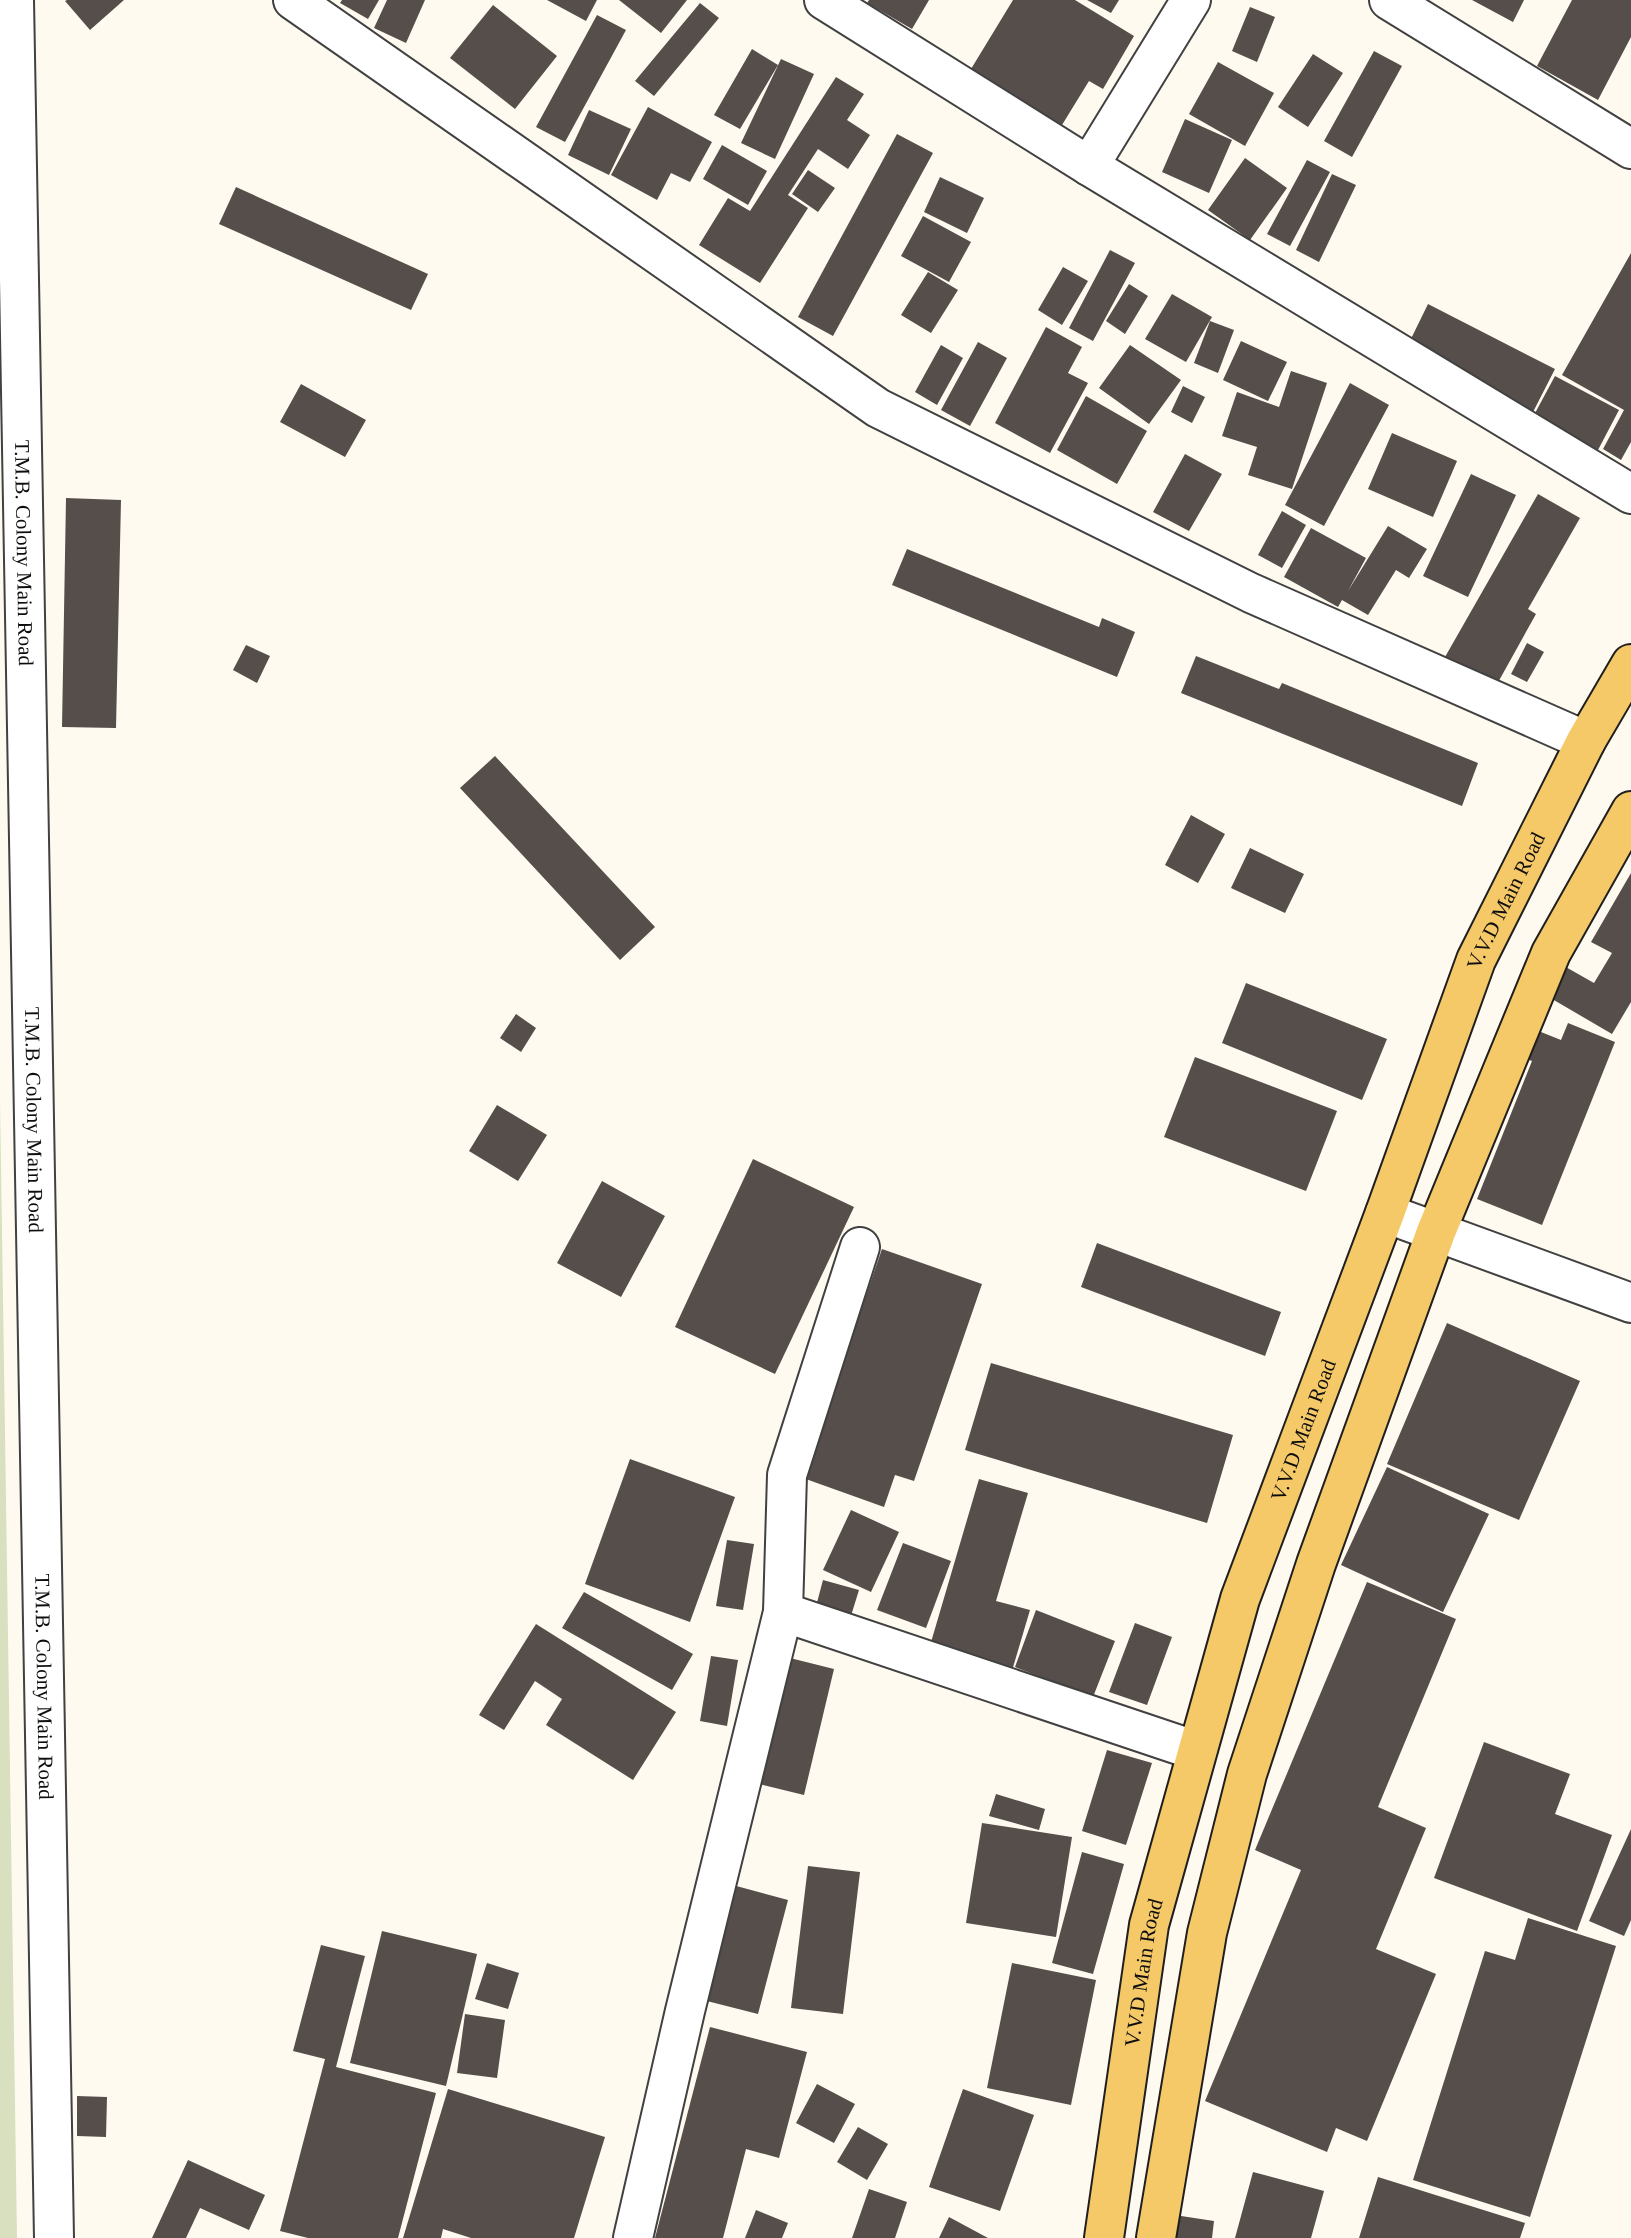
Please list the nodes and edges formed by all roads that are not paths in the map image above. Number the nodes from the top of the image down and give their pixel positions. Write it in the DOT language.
graph roads {
  1 [pos="14,0"];
  2 [pos="293,0"];
  3 [pos="824,0"];
  4 [pos="1191,0"];
  5 [pos="1389,0"];
  6 [pos="8,126"];
  7 [pos="1631,149"];
  8 [pos="1088,166"];
  9 [pos="10,332"];
  10 [pos="1631,494"];
  11 [pos="1631,664"];
  12 [pos="13,695"];
  13 [pos="1587,741"];
  14 [pos="1631,811"];
  15 [pos="15,953"];
  16 [pos="1385,1213"];
  17 [pos="1436,1232"];
  18 [pos="860,1247"];
  19 [pos="1631,1303"];
  20 [pos="783,1612"];
  21 [pos="1197,1751"];
  22 [pos="1247,1774"];
  23 [pos="54,2238"];
  24 [pos="633,2238"];
  25 [pos="1104,2238"];
  26 [pos="1156,2238"];
  1 -- 6 [label="street, T.M.B. Colony Main Road"];
  2 -- 13 [label="street"];
  3 -- 8 [label="street"];
  4 -- 8 [label="street"];
  5 -- 7 [label="street"];
  6 -- 9 [label="street, T.M.B. Colony Main Road"];
  8 -- 10 [label="street"];
  9 -- 12 [label="street, T.M.B. Colony Main Road"];
  11 -- 13 [label="main road, V.V.D Main Road"];
  12 -- 15 [label="street, T.M.B. Colony Main Road"];
  13 -- 16 [label="main road, V.V.D Main Road"];
  14 -- 17 [label="main road"];
  15 -- 23 [label="street, T.M.B. Colony Main Road"];
  16 -- 17 [label="street"];
  16 -- 21 [label="main road, V.V.D Main Road"];
  17 -- 19 [label="street"];
  17 -- 22 [label="main road"];
  18 -- 20 [label="street"];
  20 -- 21 [label="street"];
  20 -- 24 [label="street"];
  21 -- 22 [label="main road"];
  21 -- 25 [label="main road, V.V.D Main Road"];
  22 -- 26 [label="main road"];
}
